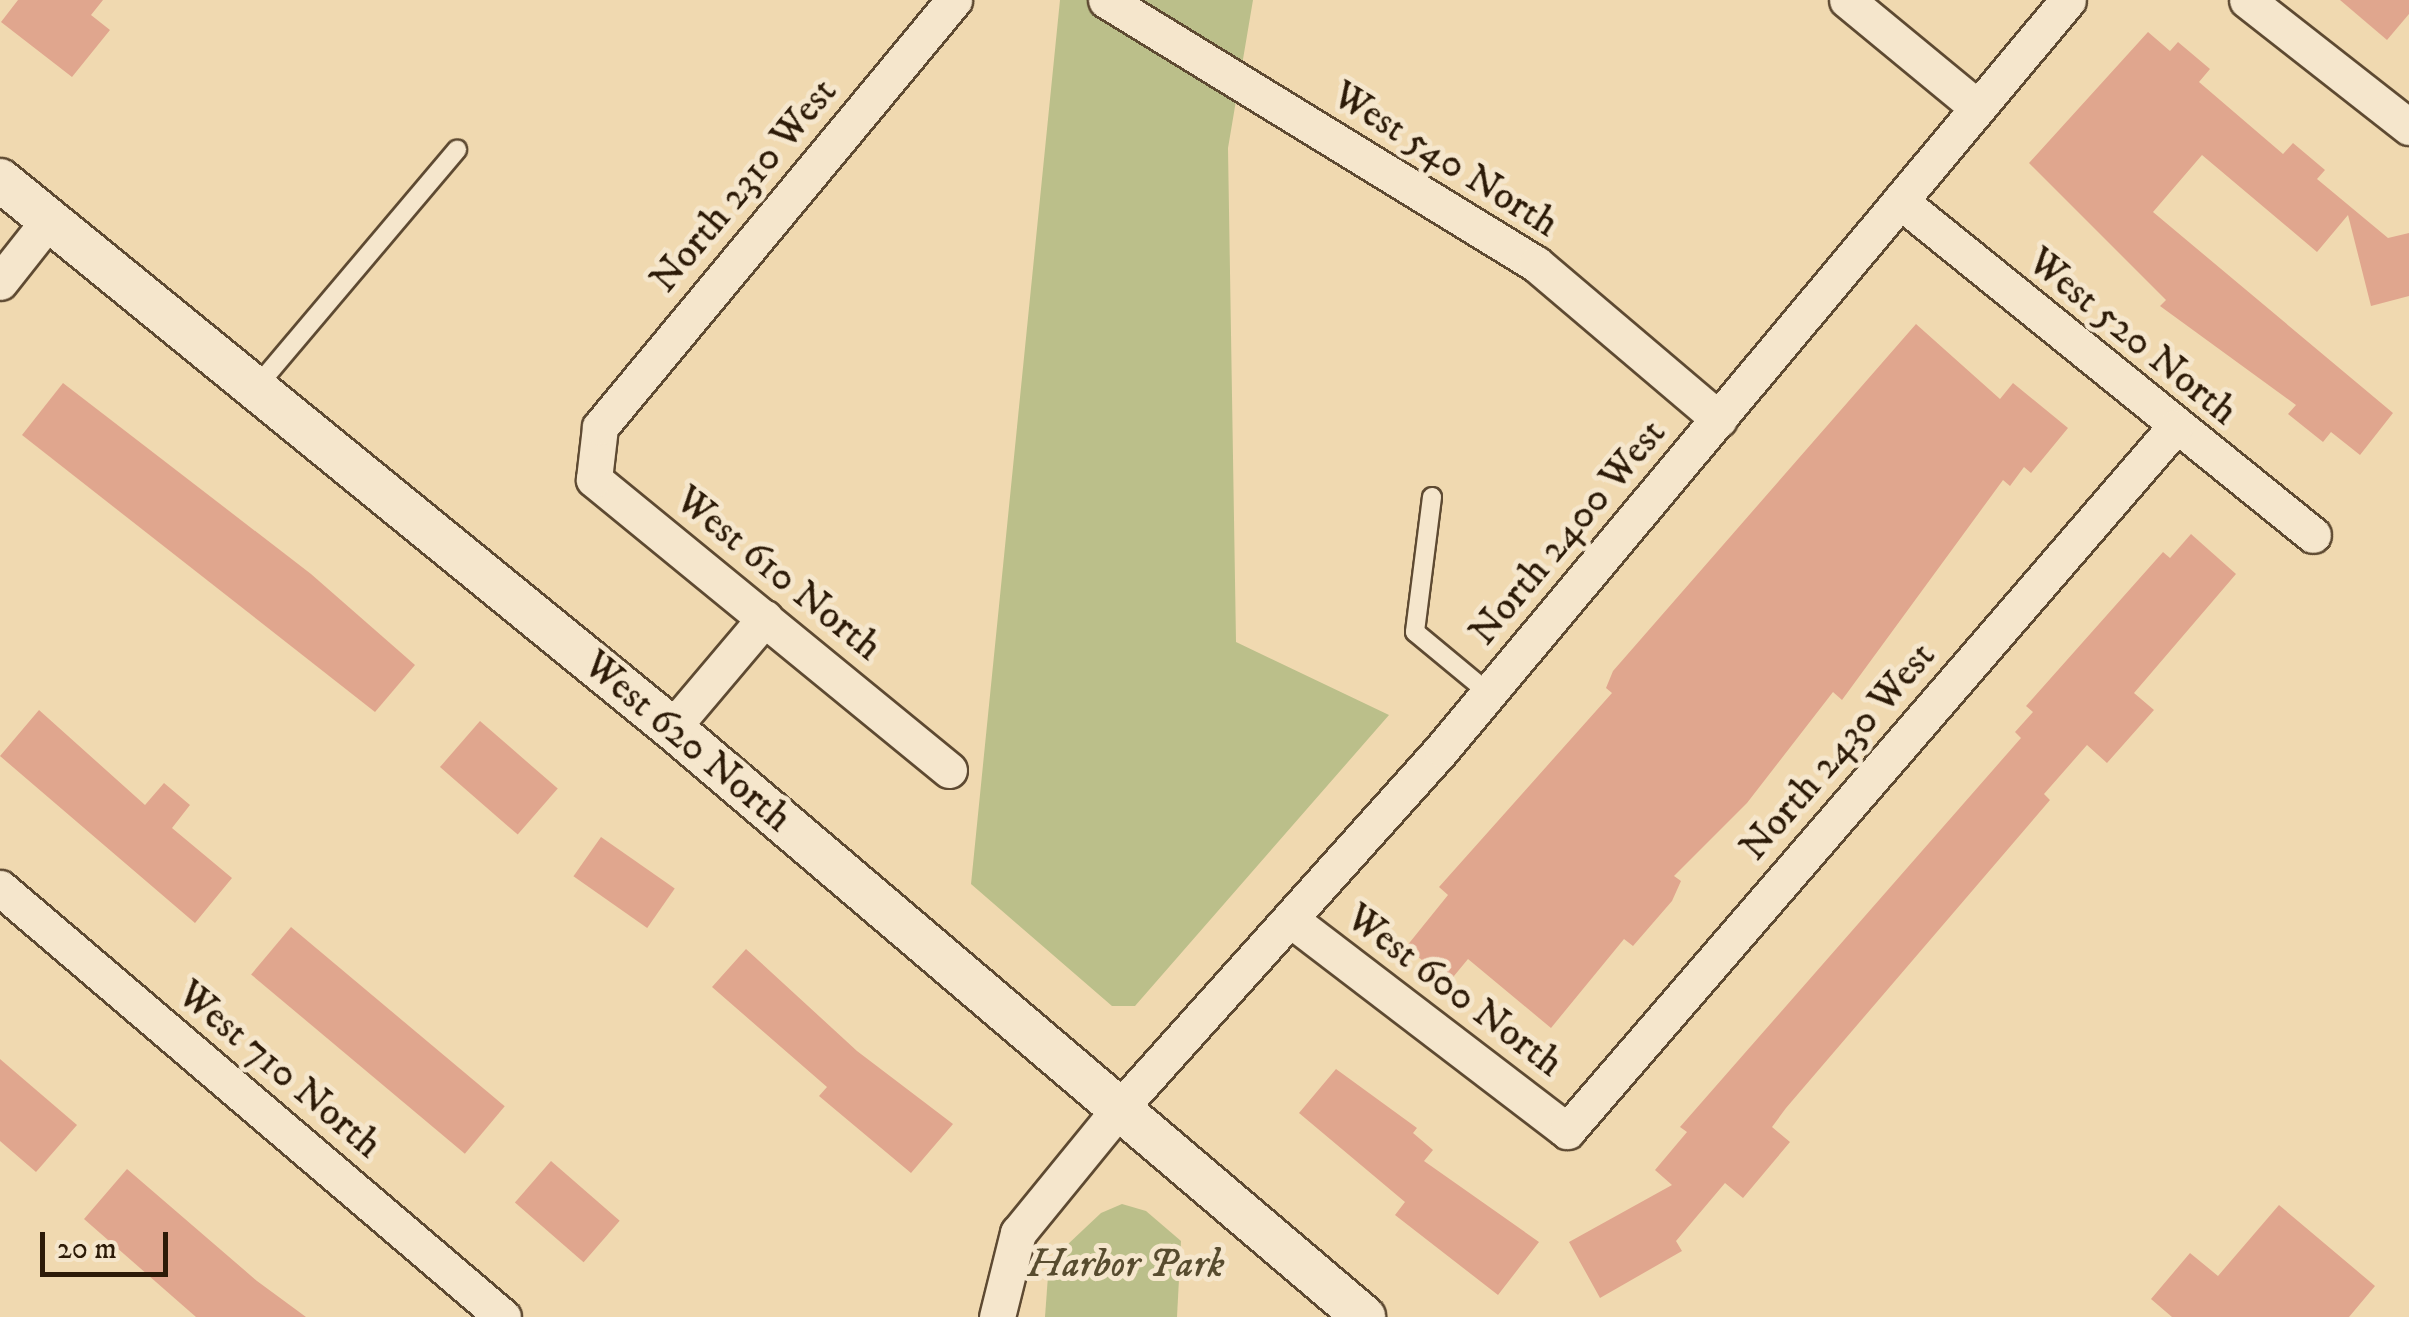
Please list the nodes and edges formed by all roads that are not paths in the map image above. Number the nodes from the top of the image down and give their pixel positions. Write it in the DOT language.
graph roads {
  1 [pos="954,0"];
  2 [pos="1106,0"];
  3 [pos="1847,0"];
  4 [pos="2068,0"];
  5 [pos="2247,0"];
  6 [pos="1977,107"];
  7 [pos="2409,128"];
  8 [pos="457,150"];
  9 [pos="0,180"];
  10 [pos="1900,201"];
  11 [pos="49,220"];
  12 [pos="0,282"];
  13 [pos="259,384"];
  14 [pos="1719,418"];
  15 [pos="600,426"];
  16 [pos="2174,428"];
  17 [pos="1432,496"];
  18 [pos="2313,534"];
  19 [pos="765,618"];
  20 [pos="1490,694"];
  21 [pos="672,728"];
  22 [pos="949,770"];
  23 [pos="0,888"];
  24 [pos="1290,919"];
  25 [pos="1120,1108"];
  26 [pos="1567,1131"];
  27 [pos="503,1317"];
  28 [pos="998,1317"];
  29 [pos="1364,1317"];
  1 -- 15 [label="street, North 2310 West"];
  2 -- 14 [label="street, West 540 North"];
  3 -- 6 [label="street"];
  4 -- 6 [label="street, North 2400 West"];
  5 -- 7 [label="street"];
  6 -- 10 [label="street, North 2400 West"];
  8 -- 13 [label="lane"];
  9 -- 11 [label="street, West 620 North"];
  10 -- 14 [label="street, North 2400 West"];
  10 -- 16 [label="street, West 520 North"];
  11 -- 12 [label="street"];
  11 -- 13 [label="street, West 620 North"];
  13 -- 21 [label="street, West 620 North"];
  14 -- 20 [label="street, North 2400 West"];
  15 -- 19 [label="street, West 610 North"];
  16 -- 18 [label="street, West 520 North"];
  16 -- 26 [label="street, North 2430 West"];
  17 -- 20 [label="lane"];
  19 -- 21 [label="street"];
  19 -- 22 [label="street, West 610 North"];
  20 -- 24 [label="street, North 2400 West"];
  21 -- 25 [label="street, West 620 North"];
  23 -- 27 [label="street, West 710 North"];
  24 -- 25 [label="street, North 2400 West"];
  24 -- 26 [label="street, West 600 North"];
  25 -- 28 [label="street, North 2400 West"];
  25 -- 29 [label="street, West 620 North"];
}
